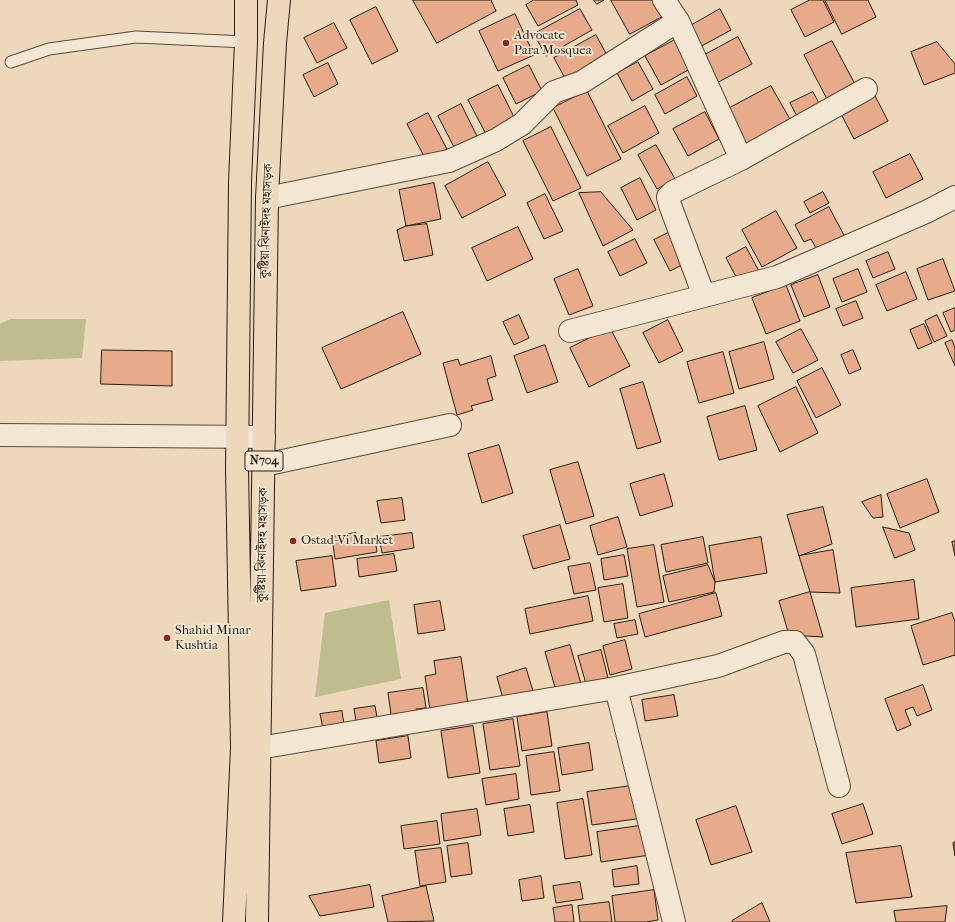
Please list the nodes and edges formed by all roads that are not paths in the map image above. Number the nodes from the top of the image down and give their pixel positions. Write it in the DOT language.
graph roads {
  1 [pos="246,0"];
  2 [pos="279,0"];
  3 [pos="664,0"];
  4 [pos="678,21"];
  5 [pos="246,42"];
  6 [pos="11,62"];
  7 [pos="866,88"];
  8 [pos="741,159"];
  9 [pos="955,197"];
  10 [pos="267,198"];
  11 [pos="704,296"];
  12 [pos="570,331"];
  13 [pos="450,425"];
  14 [pos="0,435"];
  15 [pos="238,437"];
  16 [pos="264,437"];
  17 [pos="264,465"];
  18 [pos="616,688"];
  19 [pos="259,748"];
  20 [pos="839,786"];
  21 [pos="234,922"];
  22 [pos="257,922"];
  23 [pos="674,922"];
  1 -- 5 [label="highway, কুষ্টিয়া-ঝিনাইদহ মহাসড়ক / N704"];
  2 -- 10 [label="highway, কুষ্টিয়া-ঝিনাইদহ মহাসড়ক / N704"];
  3 -- 4 [label="street"];
  4 -- 8 [label="street"];
  4 -- 10 [label="street"];
  5 -- 6 [label="lane"];
  5 -- 15 [label="highway, কুষ্টিয়া-ঝিনাইদহ মহাসড়ক / N704"];
  7 -- 8 [label="street"];
  8 -- 11 [label="street"];
  9 -- 11 [label="street"];
  10 -- 16 [label="highway, কুষ্টিয়া-ঝিনাইদহ মহাসড়ক / N704"];
  11 -- 12 [label="street"];
  13 -- 17 [label="street"];
  14 -- 15 [label="street"];
  15 -- 16 [label="street"];
  15 -- 21 [label="highway, কুষ্টিয়া-ঝিনাইদহ মহাসড়ক / N704"];
  16 -- 17 [label="highway, কুষ্টিয়া-ঝিনাইদহ মহাসড়ক / N704"];
  17 -- 19 [label="highway, কুষ্টিয়া-ঝিনাইদহ মহাসড়ক / N704"];
  18 -- 19 [label="street"];
  18 -- 20 [label="street"];
  18 -- 23 [label="street"];
  19 -- 22 [label="highway, কুষ্টিয়া-ঝিনাইদহ মহাসড়ক / N704"];
}
